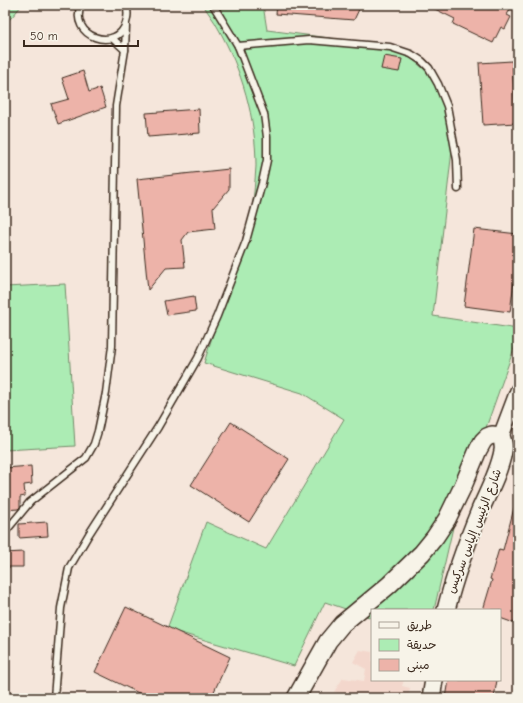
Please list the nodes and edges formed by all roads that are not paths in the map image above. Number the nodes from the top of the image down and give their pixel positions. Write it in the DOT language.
graph roads {
  1 [pos="81,5"];
  2 [pos="126,5"];
  3 [pos="213,5"];
  4 [pos="126,26"];
  5 [pos="112,38"];
  6 [pos="238,46"];
  7 [pos="125,50"];
  8 [pos="458,189"];
  9 [pos="518,391"];
  10 [pos="501,436"];
  11 [pos="5,532"];
  12 [pos="446,609"];
  13 [pos="434,681"];
  14 [pos="54,698"];
  15 [pos="296,698"];
  16 [pos="431,698"];
  1 -- 5 [label="lane"];
  2 -- 4 [label="lane"];
  3 -- 6 [label="lane"];
  4 -- 5 [label="lane"];
  4 -- 7 [label="lane"];
  5 -- 7 [label="lane"];
  6 -- 8 [label="lane"];
  6 -- 14 [label="lane"];
  7 -- 11 [label="lane"];
  9 -- 10 [label="street"];
  10 -- 12 [label="main road, شارع الرئيس إلياس سركيس"];
  10 -- 15 [label="main road"];
  13 -- 16 [label="main road"];
}
